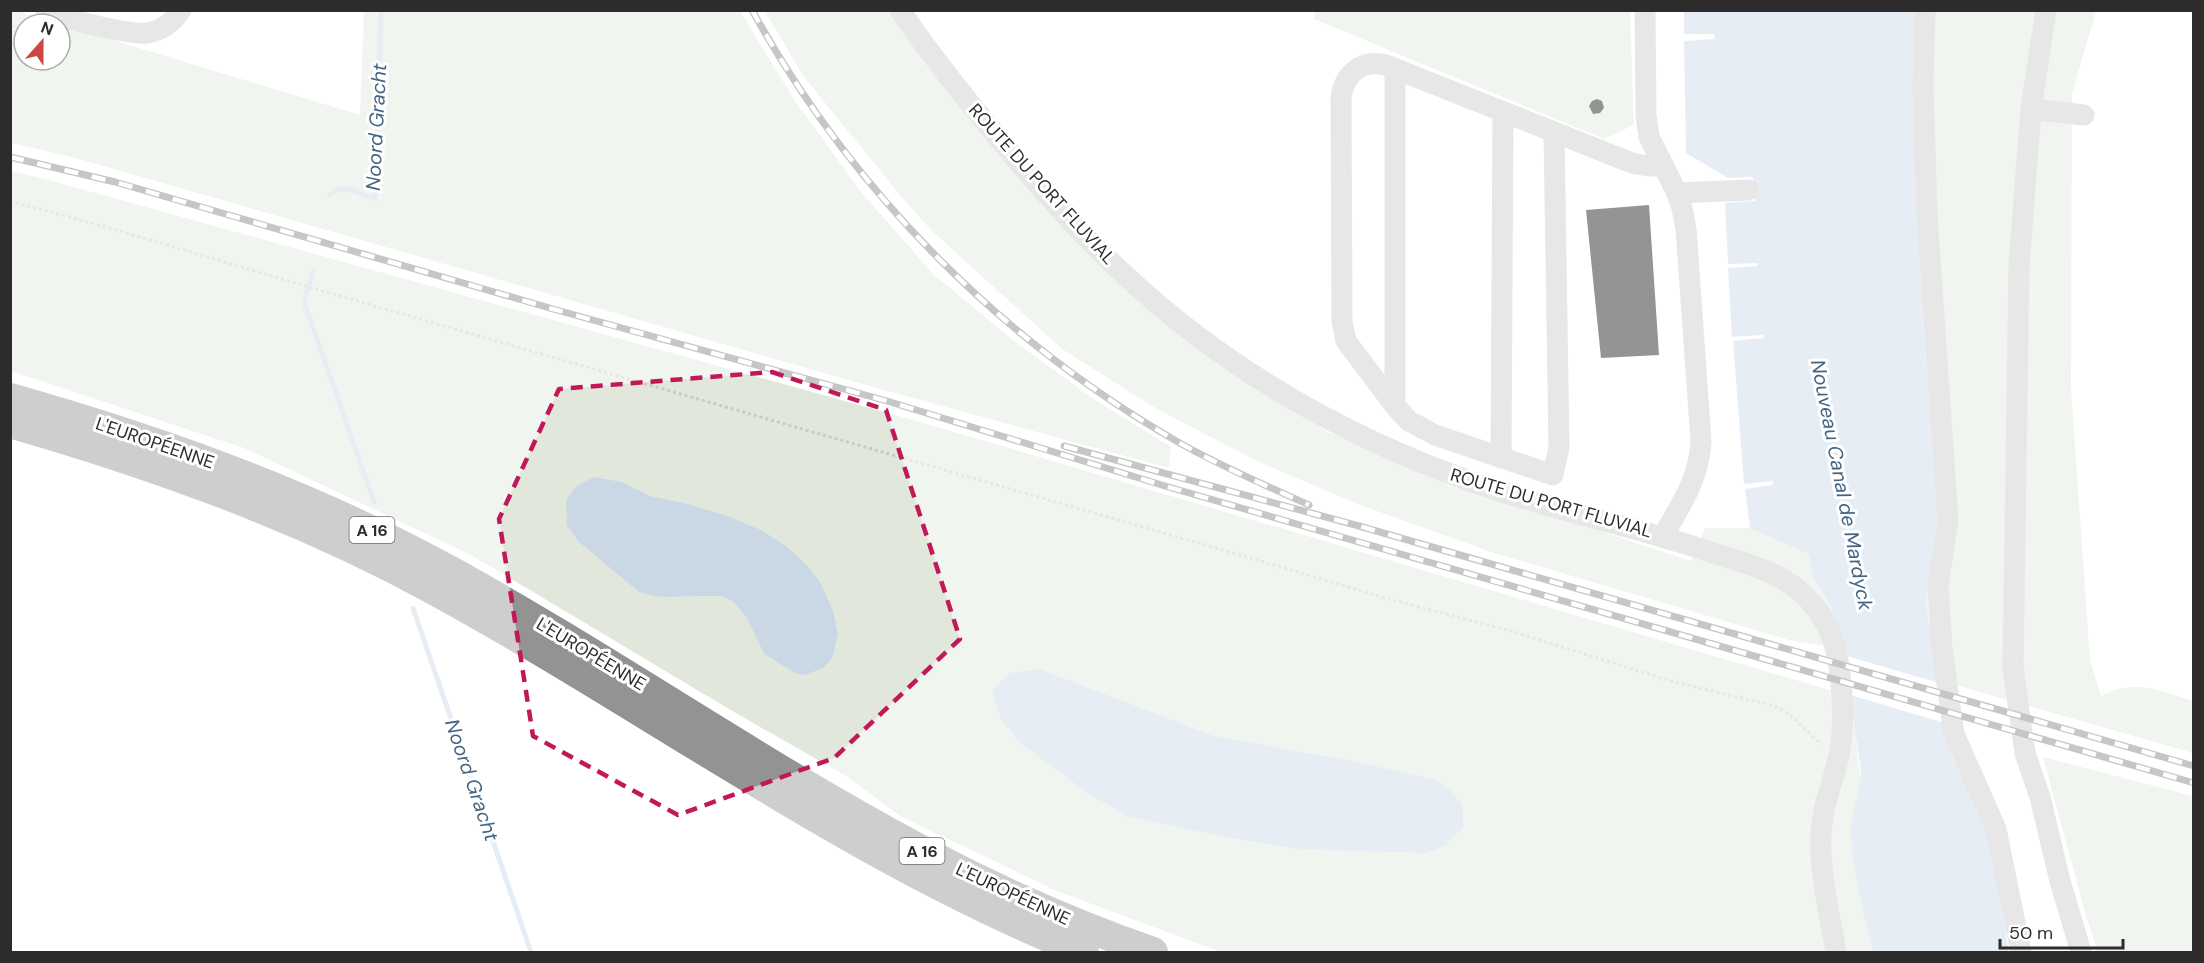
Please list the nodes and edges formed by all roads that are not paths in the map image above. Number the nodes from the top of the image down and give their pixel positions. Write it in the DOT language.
graph roads {
  1 [pos="46,10"];
  2 [pos="182,10"];
  3 [pos="900,10"];
  4 [pos="1644,10"];
  5 [pos="1925,10"];
  6 [pos="2046,10"];
  7 [pos="1395,68"];
  8 [pos="2031,109"];
  9 [pos="1503,112"];
  10 [pos="2084,115"];
  11 [pos="1554,133"];
  12 [pos="1662,165"];
  13 [pos="1749,190"];
  14 [pos="1677,193"];
  15 [pos="10,398"];
  16 [pos="1395,406"];
  17 [pos="10,423"];
  18 [pos="1501,458"];
  19 [pos="1663,536"];
  20 [pos="1084,952"];
  21 [pos="1153,952"];
  22 [pos="1836,952"];
  23 [pos="2021,952"];
  24 [pos="2081,952"];
  1 -- 2 [label="street"];
  3 -- 19 [label="street, ROUTE DU PORT FLUVIAL"];
  4 -- 12 [label="street"];
  5 -- 23 [label="street"];
  6 -- 8 [label="street"];
  7 -- 9 [label="street"];
  7 -- 16 [label="street"];
  7 -- 16 [label="street"];
  8 -- 10 [label="street"];
  8 -- 24 [label="street"];
  9 -- 11 [label="street"];
  9 -- 18 [label="street"];
  11 -- 12 [label="street"];
  11 -- 18 [label="street"];
  12 -- 14 [label="street"];
  13 -- 14 [label="street"];
  14 -- 19 [label="street"];
  15 -- 21 [label="highway, L'EUROPÉENNE / A 16"];
  16 -- 18 [label="street"];
  17 -- 20 [label="highway, L'EUROPÉENNE / A 16"];
  19 -- 22 [label="street, ROUTE DU PORT FLUVIAL"];
}
